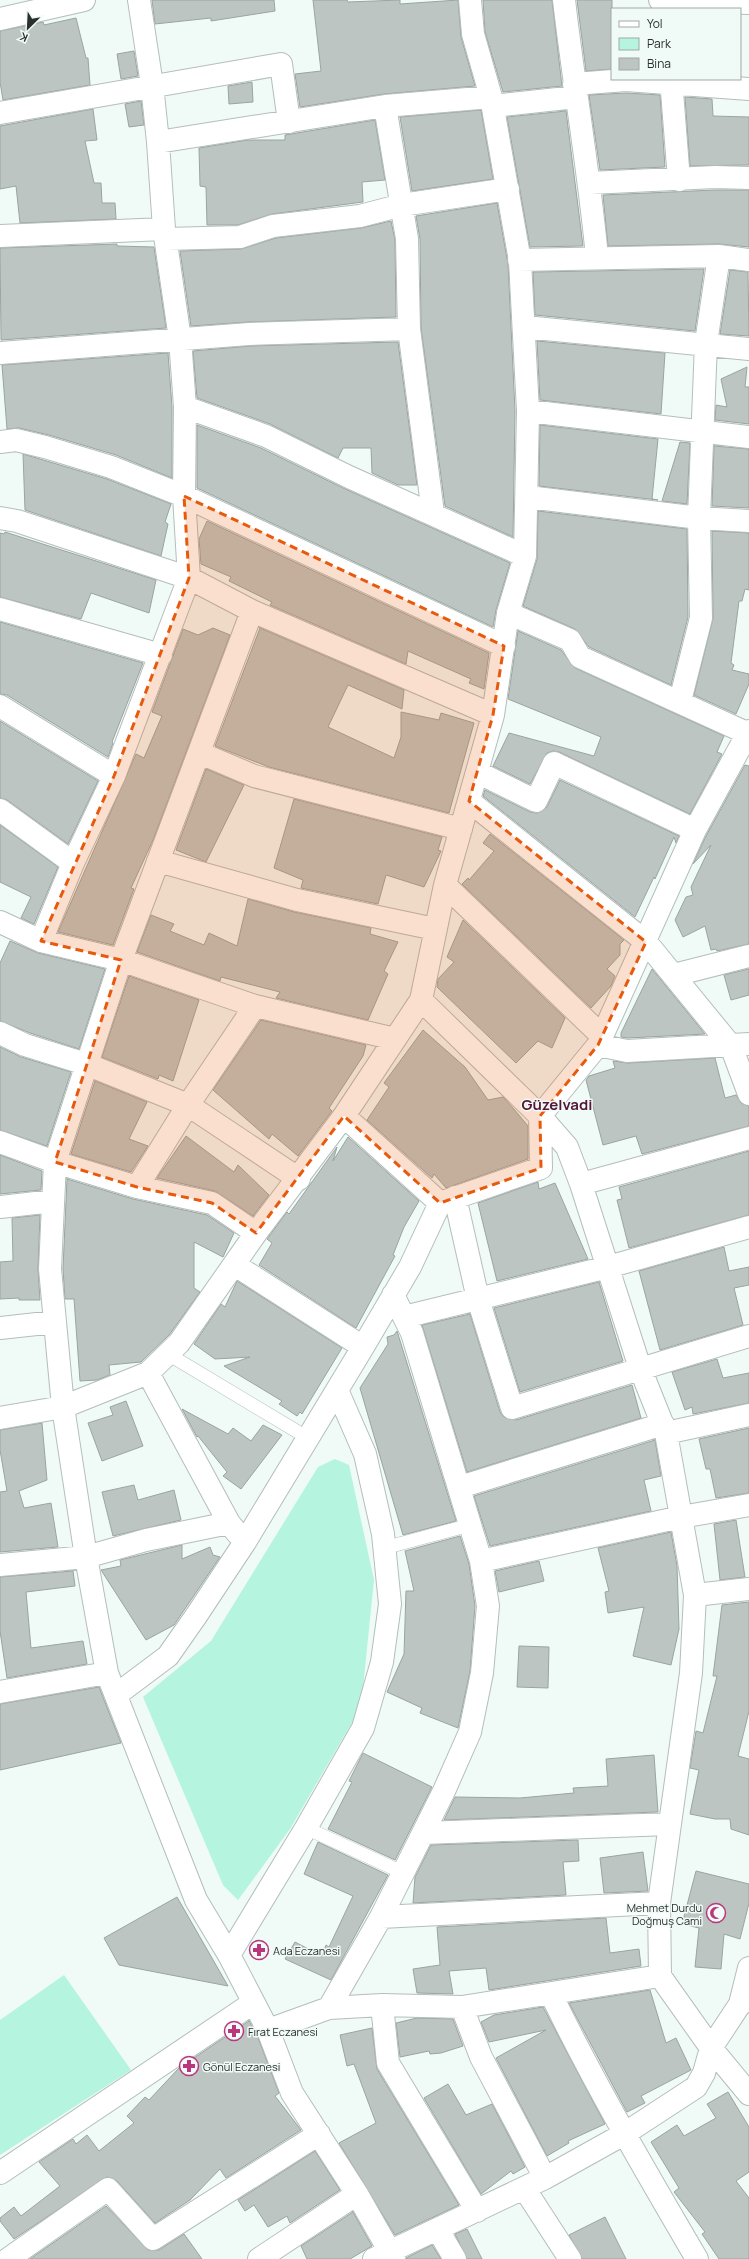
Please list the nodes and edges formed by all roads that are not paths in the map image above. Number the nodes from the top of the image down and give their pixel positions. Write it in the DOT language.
graph roads {
  1 [pos="84,0"];
  2 [pos="139,0"];
  3 [pos="470,0"];
  4 [pos="564,0"];
  5 [pos="664,2"];
  6 [pos="749,3"];
  7 [pos="0,19"];
  8 [pos="671,81"];
  9 [pos="152,86"];
  10 [pos="749,89"];
  11 [pos="575,91"];
  12 [pos="492,102"];
  13 [pos="386,106"];
  14 [pos="0,113"];
  15 [pos="289,122"];
  16 [pos="158,142"];
  17 [pos="749,178"];
  18 [pos="679,180"];
  19 [pos="590,183"];
  20 [pos="508,189"];
  21 [pos="402,205"];
  22 [pos="165,234"];
  23 [pos="0,236"];
  24 [pos="719,256"];
  25 [pos="597,257"];
  26 [pos="519,260"];
  27 [pos="749,260"];
  28 [pos="525,327"];
  29 [pos="409,329"];
  30 [pos="180,339"];
  31 [pos="706,343"];
  32 [pos="749,349"];
  33 [pos="0,353"];
  34 [pos="185,407"];
  35 [pos="528,411"];
  36 [pos="703,432"];
  37 [pos="749,437"];
  38 [pos="0,442"];
  39 [pos="184,496"];
  40 [pos="528,497"];
  41 [pos="433,513"];
  42 [pos="0,518"];
  43 [pos="699,518"];
  44 [pos="749,521"];
  45 [pos="525,556"];
  46 [pos="189,578"];
  47 [pos="0,609"];
  48 [pos="252,611"];
  49 [pos="508,613"];
  50 [pos="504,646"];
  51 [pos="161,654"];
  52 [pos="680,701"];
  53 [pos="0,706"];
  54 [pos="493,715"];
  55 [pos="749,733"];
  56 [pos="200,752"];
  57 [pos="477,772"];
  58 [pos="114,776"];
  59 [pos="469,801"];
  60 [pos="0,810"];
  61 [pos="460,829"];
  62 [pos="696,830"];
  63 [pos="158,861"];
  64 [pos="73,863"];
  65 [pos="445,885"];
  66 [pos="0,922"];
  67 [pos="435,929"];
  68 [pos="40,941"];
  69 [pos="646,942"];
  70 [pos="749,956"];
  71 [pos="121,960"];
  72 [pos="674,975"];
  73 [pos="421,1000"];
  74 [pos="255,1006"];
  75 [pos="0,1033"];
  76 [pos="395,1039"];
  77 [pos="600,1040"];
  78 [pos="740,1045"];
  79 [pos="86,1064"];
  80 [pos="749,1094"];
  81 [pos="188,1105"];
  82 [pos="344,1116"];
  83 [pos="540,1116"];
  84 [pos="749,1138"];
  85 [pos="0,1142"];
  86 [pos="55,1162"];
  87 [pos="298,1179"];
  88 [pos="581,1184"];
  89 [pos="137,1187"];
  90 [pos="448,1200"];
  91 [pos="53,1201"];
  92 [pos="0,1207"];
  93 [pos="749,1228"];
  94 [pos="256,1233"];
  95 [pos="235,1265"];
  96 [pos="608,1267"];
  97 [pos="394,1295"];
  98 [pos="478,1299"];
  99 [pos="404,1317"];
  100 [pos="55,1322"];
  101 [pos="0,1328"];
  102 [pos="749,1336"];
  103 [pos="363,1347"];
  104 [pos="168,1354"];
  105 [pos="640,1368"];
  106 [pos="148,1373"];
  107 [pos="337,1390"];
  108 [pos="63,1407"];
  109 [pos="749,1415"];
  110 [pos="0,1418"];
  111 [pos="665,1428"];
  112 [pos="308,1438"];
  113 [pos="460,1487"];
  114 [pos="749,1506"];
  115 [pos="681,1517"];
  116 [pos="229,1523"];
  117 [pos="470,1524"];
  118 [pos="245,1542"];
  119 [pos="384,1548"];
  120 [pos="86,1557"];
  121 [pos="481,1560"];
  122 [pos="0,1565"];
  123 [pos="749,1589"];
  124 [pos="696,1595"];
  125 [pos="107,1673"];
  126 [pos="0,1692"];
  127 [pos="116,1695"];
  128 [pos="669,1824"];
  129 [pos="306,1828"];
  130 [pos="424,1833"];
  131 [pos="404,1873"];
  132 [pos="659,1902"];
  133 [pos="381,1917"];
  134 [pos="229,1955"];
  135 [pos="749,1968"];
  136 [pos="660,1976"];
  137 [pos="552,1994"];
  138 [pos="744,2002"];
  139 [pos="254,2003"];
  140 [pos="382,2005"];
  141 [pos="462,2007"];
  142 [pos="329,2008"];
  143 [pos="268,2030"];
  144 [pos="711,2048"];
  145 [pos="749,2094"];
  146 [pos="319,2134"];
  147 [pos="624,2134"];
  148 [pos="0,2173"];
  149 [pos="545,2178"];
  150 [pos="524,2188"];
  151 [pos="357,2194"];
  152 [pos="477,2211"];
  153 [pos="438,2230"];
  154 [pos="386,2256"];
  155 [pos="8,2259"];
  156 [pos="259,2259"];
  157 [pos="455,2259"];
  158 [pos="570,2259"];
  159 [pos="697,2259"];
  1 -- 7 [label="street"];
  2 -- 9 [label="street"];
  3 -- 12 [label="street"];
  4 -- 11 [label="street"];
  5 -- 6 [label="street"];
  8 -- 10 [label="street"];
  8 -- 11 [label="street"];
  8 -- 18 [label="street"];
  9 -- 14 [label="street"];
  9 -- 15 [label="street"];
  9 -- 16 [label="street"];
  11 -- 12 [label="street"];
  11 -- 19 [label="street"];
  12 -- 13 [label="street"];
  12 -- 20 [label="street"];
  13 -- 15 [label="street"];
  13 -- 21 [label="street"];
  15 -- 16 [label="street"];
  16 -- 22 [label="street"];
  17 -- 18 [label="street"];
  18 -- 19 [label="street"];
  19 -- 25 [label="street"];
  20 -- 21 [label="street"];
  20 -- 26 [label="street"];
  21 -- 22 [label="street"];
  21 -- 29 [label="street"];
  22 -- 23 [label="street"];
  22 -- 30 [label="street"];
  24 -- 25 [label="street"];
  24 -- 27 [label="street"];
  24 -- 31 [label="street"];
  25 -- 26 [label="street"];
  26 -- 28 [label="street"];
  28 -- 31 [label="street"];
  28 -- 35 [label="street"];
  29 -- 30 [label="street"];
  29 -- 41 [label="street"];
  30 -- 33 [label="street"];
  30 -- 34 [label="street"];
  31 -- 32 [label="street"];
  31 -- 36 [label="street"];
  34 -- 39 [label="street"];
  34 -- 41 [label="street"];
  35 -- 36 [label="street"];
  35 -- 40 [label="street"];
  36 -- 37 [label="street"];
  36 -- 43 [label="street"];
  38 -- 39 [label="street"];
  39 -- 46 [label="street"];
  39 -- 50 [label="street"];
  40 -- 43 [label="street"];
  40 -- 45 [label="street"];
  41 -- 45 [label="street"];
  42 -- 46 [label="street"];
  43 -- 44 [label="street"];
  43 -- 52 [label="street"];
  45 -- 49 [label="street"];
  46 -- 48 [label="street"];
  46 -- 51 [label="street"];
  47 -- 51 [label="street"];
  48 -- 54 [label="street"];
  48 -- 56 [label="street"];
  49 -- 50 [label="street"];
  49 -- 52 [label="street"];
  50 -- 54 [label="street"];
  51 -- 58 [label="street"];
  52 -- 55 [label="street"];
  53 -- 58 [label="street"];
  54 -- 57 [label="street"];
  55 -- 62 [label="street"];
  56 -- 61 [label="street"];
  56 -- 63 [label="street"];
  57 -- 59 [label="street"];
  57 -- 62 [label="street"];
  58 -- 64 [label="street"];
  59 -- 61 [label="street"];
  59 -- 69 [label="street"];
  60 -- 64 [label="street"];
  61 -- 65 [label="street"];
  62 -- 69 [label="street"];
  63 -- 67 [label="street"];
  63 -- 71 [label="street"];
  64 -- 68 [label="street"];
  65 -- 67 [label="street"];
  65 -- 77 [label="street"];
  66 -- 68 [label="street"];
  67 -- 73 [label="street"];
  68 -- 71 [label="street"];
  69 -- 72 [label="street"];
  69 -- 77 [label="street"];
  70 -- 72 [label="street"];
  71 -- 74 [label="street"];
  71 -- 79 [label="street"];
  72 -- 78 [label="street"];
  73 -- 76 [label="street"];
  73 -- 83 [label="street"];
  74 -- 76 [label="street"];
  74 -- 81 [label="street"];
  75 -- 79 [label="street"];
  76 -- 82 [label="street"];
  77 -- 78 [label="street"];
  77 -- 83 [label="street"];
  78 -- 80 [label="street"];
  79 -- 81 [label="street"];
  79 -- 86 [label="street"];
  81 -- 87 [label="street"];
  81 -- 89 [label="street"];
  82 -- 87 [label="street"];
  82 -- 90 [label="street"];
  83 -- 88 [label="street"];
  83 -- 90 [label="street"];
  84 -- 88 [label="street"];
  85 -- 86 [label="street"];
  86 -- 89 [label="street"];
  86 -- 91 [label="street"];
  87 -- 94 [label="street"];
  88 -- 96 [label="street"];
  89 -- 94 [label="street"];
  90 -- 97 [label="street"];
  90 -- 98 [label="street"];
  91 -- 92 [label="street"];
  91 -- 100 [label="street"];
  93 -- 96 [label="street"];
  94 -- 95 [label="street"];
  95 -- 103 [label="street"];
  95 -- 104 [label="street"];
  96 -- 98 [label="street"];
  96 -- 105 [label="street"];
  97 -- 99 [label="street"];
  97 -- 103 [label="street"];
  98 -- 99 [label="street"];
  98 -- 105 [label="street"];
  99 -- 113 [label="street"];
  100 -- 101 [label="street"];
  100 -- 108 [label="street"];
  102 -- 105 [label="street"];
  103 -- 107 [label="street"];
  104 -- 106 [label="street"];
  104 -- 112 [label="lane"];
  105 -- 111 [label="street"];
  106 -- 108 [label="street"];
  106 -- 116 [label="street"];
  107 -- 112 [label="street"];
  107 -- 119 [label="street"];
  108 -- 110 [label="street"];
  108 -- 120 [label="street"];
  109 -- 111 [label="street"];
  111 -- 113 [label="street"];
  111 -- 115 [label="street"];
  112 -- 118 [label="street"];
  113 -- 117 [label="street"];
  114 -- 115 [label="street"];
  115 -- 121 [label="street"];
  115 -- 124 [label="street"];
  116 -- 118 [label="street"];
  116 -- 120 [label="street"];
  117 -- 119 [label="lane"];
  117 -- 121 [label="street"];
  118 -- 127 [label="street"];
  119 -- 129 [label="street"];
  120 -- 122 [label="street"];
  120 -- 125 [label="street"];
  121 -- 130 [label="street"];
  123 -- 124 [label="street"];
  124 -- 128 [label="street"];
  125 -- 126 [label="street"];
  125 -- 127 [label="street"];
  127 -- 134 [label="street"];
  128 -- 130 [label="street"];
  128 -- 132 [label="street"];
  129 -- 131 [label="lane"];
  129 -- 134 [label="street"];
  130 -- 131 [label="street"];
  131 -- 133 [label="street"];
  132 -- 133 [label="street"];
  132 -- 136 [label="street"];
  133 -- 142 [label="street"];
  134 -- 139 [label="street"];
  135 -- 138 [label="street"];
  136 -- 137 [label="street"];
  136 -- 144 [label="street"];
  137 -- 141 [label="street"];
  137 -- 147 [label="street"];
  138 -- 144 [label="street"];
  139 -- 143 [label="street"];
  139 -- 148 [label="street"];
  140 -- 141 [label="street"];
  140 -- 142 [label="street"];
  140 -- 152 [label="street"];
  141 -- 149 [label="street"];
  142 -- 143 [label="street"];
  143 -- 146 [label="street"];
  144 -- 145 [label="street"];
  144 -- 147 [label="street"];
  146 -- 151 [label="street"];
  146 -- 155 [label="street"];
  147 -- 149 [label="street"];
  147 -- 159 [label="street"];
  149 -- 150 [label="street"];
  150 -- 152 [label="street"];
  150 -- 158 [label="street"];
  151 -- 154 [label="street"];
  151 -- 156 [label="street"];
  152 -- 153 [label="street"];
  153 -- 154 [label="street"];
  153 -- 157 [label="street"];
}
